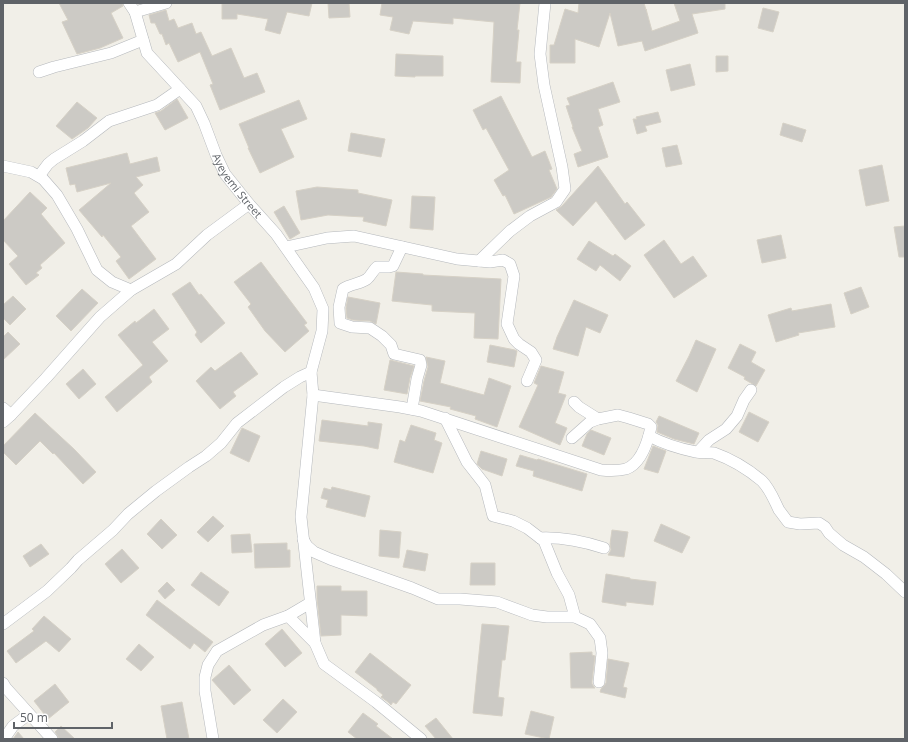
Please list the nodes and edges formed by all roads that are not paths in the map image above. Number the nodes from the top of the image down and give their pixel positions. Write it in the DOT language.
graph roads {
  1 [pos="166,3"];
  2 [pos="545,3"];
  3 [pos="132,8"];
  4 [pos="143,40"];
  5 [pos="39,72"];
  6 [pos="180,89"];
  7 [pos="3,166"];
  8 [pos="39,176"];
  9 [pos="249,204"];
  10 [pos="286,247"];
  11 [pos="402,248"];
  12 [pos="479,261"];
  13 [pos="131,290"];
  14 [pos="311,372"];
  15 [pos="527,381"];
  16 [pos="751,390"];
  17 [pos="313,395"];
  18 [pos="574,402"];
  19 [pos="412,409"];
  20 [pos="6,415"];
  21 [pos="445,418"];
  22 [pos="598,419"];
  23 [pos="649,436"];
  24 [pos="572,438"];
  25 [pos="698,452"];
  26 [pos="303,538"];
  27 [pos="540,538"];
  28 [pos="604,548"];
  29 [pos="905,592"];
  30 [pos="310,603"];
  31 [pos="288,616"];
  32 [pos="575,617"];
  33 [pos="3,624"];
  34 [pos="315,643"];
  35 [pos="599,682"];
  36 [pos="3,683"];
  37 [pos="29,714"];
  38 [pos="419,738"];
  39 [pos="4,739"];
  40 [pos="52,739"];
  41 [pos="213,739"];
  1 -- 3 [label="street"];
  2 -- 12 [label="street"];
  3 -- 4 [label="street, Ayeyemi Street"];
  4 -- 5 [label="street"];
  4 -- 6 [label="street, Ayeyemi Street"];
  6 -- 8 [label="street"];
  6 -- 9 [label="street, Ayeyemi Street"];
  7 -- 8 [label="street"];
  8 -- 13 [label="street"];
  9 -- 10 [label="street, Ayeyemi Street"];
  9 -- 13 [label="street"];
  10 -- 11 [label="street"];
  10 -- 14 [label="street, Ayeyemi Street"];
  11 -- 12 [label="street"];
  11 -- 19 [label="street"];
  12 -- 15 [label="street"];
  13 -- 20 [label="street"];
  14 -- 17 [label="street, Ayeyemi Street"];
  14 -- 33 [label="street"];
  16 -- 25 [label="street"];
  17 -- 19 [label="street"];
  17 -- 26 [label="street, Ayeyemi Street"];
  18 -- 22 [label="street"];
  19 -- 21 [label="street"];
  21 -- 23 [label="street"];
  21 -- 27 [label="street"];
  22 -- 23 [label="street"];
  22 -- 24 [label="street"];
  23 -- 25 [label="street"];
  25 -- 29 [label="street"];
  26 -- 30 [label="street, Ayeyemi Street"];
  26 -- 32 [label="street"];
  27 -- 28 [label="street"];
  27 -- 32 [label="street"];
  30 -- 31 [label="street"];
  30 -- 34 [label="street, Ayeyemi Street"];
  31 -- 34 [label="street"];
  31 -- 41 [label="street"];
  32 -- 35 [label="street"];
  34 -- 38 [label="street"];
  36 -- 37 [label="street"];
  37 -- 39 [label="street"];
  37 -- 40 [label="street"];
}
